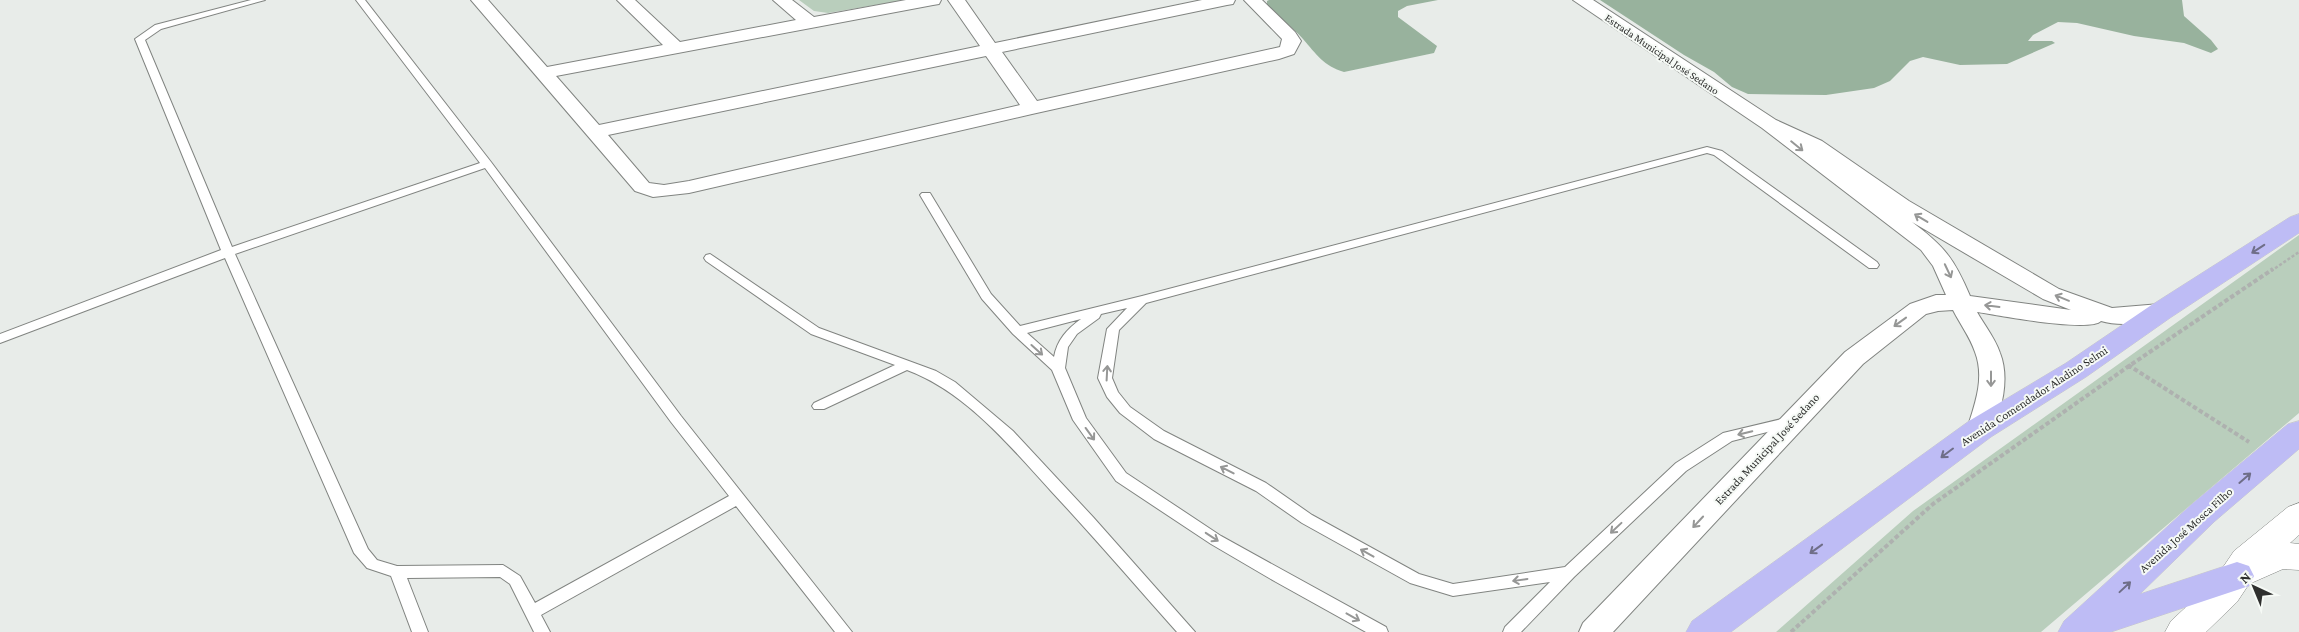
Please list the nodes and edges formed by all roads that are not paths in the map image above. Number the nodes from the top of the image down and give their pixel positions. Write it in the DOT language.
graph roads {
  1 [pos="260,0"];
  2 [pos="360,0"];
  3 [pos="479,0"];
  4 [pos="625,0"];
  5 [pos="781,0"];
  6 [pos="933,0"];
  7 [pos="956,0"];
  8 [pos="1226,0"];
  9 [pos="1252,0"];
  10 [pos="1581,0"];
  11 [pos="809,22"];
  12 [pos="676,48"];
  13 [pos="988,48"];
  14 [pos="544,73"];
  15 [pos="1032,108"];
  16 [pos="1769,124"];
  17 [pos="594,132"];
  18 [pos="487,164"];
  19 [pos="926,195"];
  20 [pos="2299,222"];
  21 [pos="228,252"];
  22 [pos="710,258"];
  23 [pos="1874,266"];
  24 [pos="1142,300"];
  25 [pos="1961,302"];
  26 [pos="1106,309"];
  27 [pos="2160,312"];
  28 [pos="2110,316"];
  29 [pos="1017,331"];
  30 [pos="0,339"];
  31 [pos="907,365"];
  32 [pos="1058,368"];
  33 [pos="819,406"];
  34 [pos="1792,422"];
  35 [pos="1980,429"];
  36 [pos="2299,432"];
  37 [pos="738,498"];
  38 [pos="2299,516"];
  39 [pos="2299,557"];
  40 [pos="397,572"];
  41 [pos="1569,573"];
  42 [pos="2238,576"];
  43 [pos="532,612"];
  44 [pos="2079,629"];
  45 [pos="420,632"];
  46 [pos="542,632"];
  47 [pos="844,632"];
  48 [pos="1187,632"];
  49 [pos="1380,632"];
  50 [pos="1511,632"];
  51 [pos="1594,632"];
  52 [pos="1704,632"];
  53 [pos="2183,632"];
  1 -- 21 [label="lane"];
  2 -- 18 [label="lane"];
  3 -- 14 [label="street"];
  4 -- 12 [label="street"];
  5 -- 11 [label="street"];
  6 -- 11 [label="street"];
  7 -- 13 [label="street"];
  8 -- 13 [label="street"];
  9 -- 15 [label="street"];
  10 -- 16 [label="street, Estrada Municipal José Sedano"];
  11 -- 12 [label="street"];
  12 -- 14 [label="street"];
  13 -- 15 [label="street"];
  13 -- 17 [label="street"];
  14 -- 17 [label="street"];
  15 -- 17 [label="street"];
  16 -- 25 [label="street, Estrada Municipal José Sedano, one-way"];
  28 -- 16 [label="street, Estrada Municipal José Sedano, one-way"];
  18 -- 21 [label="lane"];
  18 -- 37 [label="lane"];
  19 -- 29 [label="lane"];
  20 -- 27 [label="main road, Avenida Comendador Aladino Selmi, one-way"];
  21 -- 30 [label="lane"];
  21 -- 40 [label="lane"];
  22 -- 31 [label="lane"];
  23 -- 24 [label="lane"];
  24 -- 26 [label="lane"];
  41 -- 24 [label="lane, one-way"];
  28 -- 25 [label="street, Estrada Municipal José Sedano, one-way"];
  25 -- 34 [label="street, Estrada Municipal José Sedano, one-way"];
  25 -- 35 [label="street, Estrada Municipal José Sedano, one-way"];
  26 -- 29 [label="lane"];
  26 -- 32 [label="lane"];
  27 -- 28 [label="street, Estrada Municipal José Sedano"];
  27 -- 35 [label="main road, Avenida Comendador Aladino Selmi"];
  29 -- 32 [label="lane, one-way"];
  31 -- 33 [label="lane"];
  31 -- 48 [label="lane"];
  32 -- 49 [label="lane, one-way"];
  34 -- 41 [label="lane, one-way"];
  34 -- 51 [label="street, Estrada Municipal José Sedano, one-way"];
  35 -- 52 [label="main road, Avenida Comendador Aladino Selmi, one-way"];
  44 -- 36 [label="main road, Avenida José Mosca Filho, one-way"];
  37 -- 43 [label="lane"];
  37 -- 47 [label="lane"];
  38 -- 42 [label="street"];
  39 -- 42 [label="street"];
  40 -- 43 [label="lane"];
  40 -- 45 [label="lane"];
  41 -- 50 [label="lane"];
  42 -- 44 [label="main road"];
  42 -- 53 [label="street"];
  43 -- 46 [label="lane"];
}
